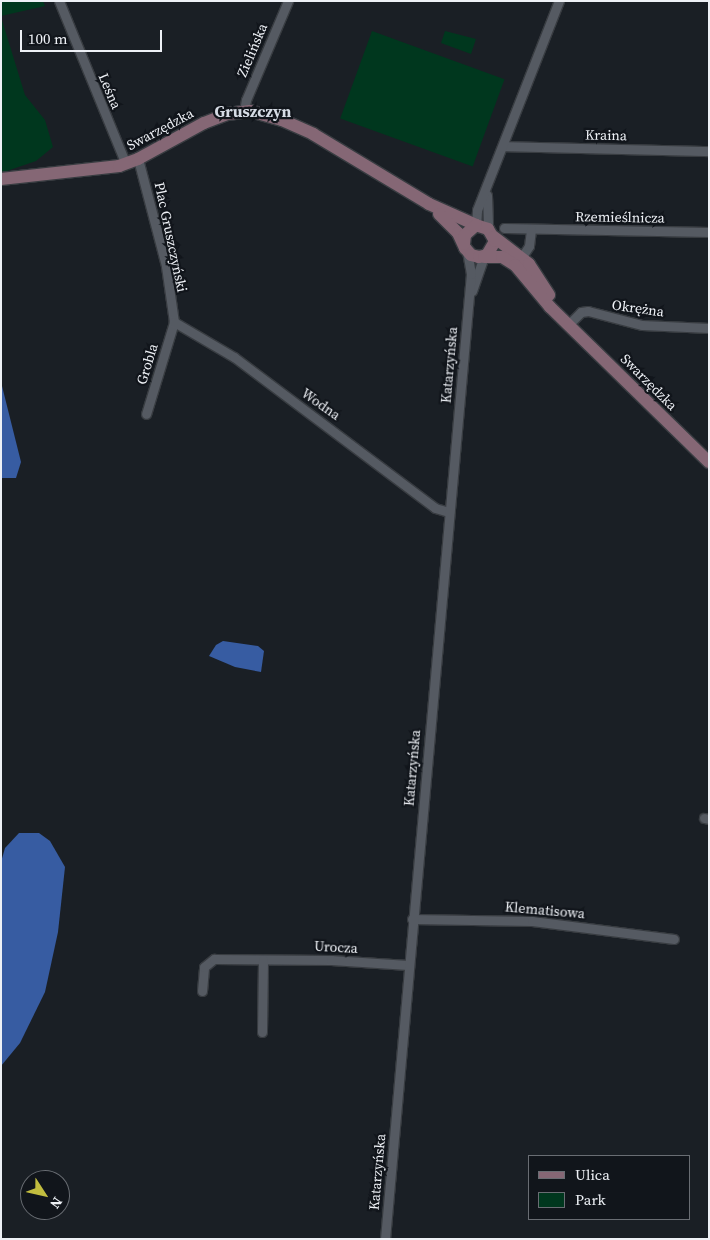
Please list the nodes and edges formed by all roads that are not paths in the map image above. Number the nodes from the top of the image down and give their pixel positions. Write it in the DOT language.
graph roads {
  1 [pos="59,1"];
  2 [pos="288,1"];
  3 [pos="558,1"];
  4 [pos="244,111"];
  5 [pos="503,146"];
  6 [pos="709,151"];
  7 [pos="138,159"];
  8 [pos="126,164"];
  9 [pos="1,179"];
  10 [pos="486,192"];
  11 [pos="429,204"];
  12 [pos="504,228"];
  13 [pos="531,229"];
  14 [pos="486,230"];
  15 [pos="709,232"];
  16 [pos="466,248"];
  17 [pos="484,257"];
  18 [pos="518,261"];
  19 [pos="468,300"];
  20 [pos="174,322"];
  21 [pos="569,324"];
  22 [pos="709,328"];
  23 [pos="146,414"];
  24 [pos="709,462"];
  25 [pos="449,512"];
  26 [pos="412,919"];
  27 [pos="674,939"];
  28 [pos="263,960"];
  29 [pos="408,965"];
  30 [pos="202,991"];
  31 [pos="262,1032"];
  32 [pos="385,1239"];
  1 -- 8 [label="street, Leśna"];
  2 -- 4 [label="street, Zielińska"];
  3 -- 5 [label="street"];
  4 -- 7 [label="street, Swarzędzka"];
  4 -- 11 [label="street, Swarzędzka"];
  5 -- 6 [label="street, Kraina"];
  5 -- 10 [label="street"];
  7 -- 8 [label="street, Swarzędzka"];
  7 -- 20 [label="street, Plac Gruszczyński"];
  8 -- 9 [label="street, Swarzędzka"];
  10 -- 14 [label="street"];
  10 -- 14 [label="street"];
  11 -- 14 [label="street, Swarzędzka"];
  11 -- 16 [label="street, Swarzędzka"];
  12 -- 13 [label="street, Rzemieślnicza"];
  13 -- 15 [label="street, Rzemieślnicza"];
  13 -- 18 [label="street"];
  14 -- 16 [label="street"];
  14 -- 17 [label="street"];
  14 -- 18 [label="street, Swarzędzka"];
  16 -- 17 [label="street"];
  16 -- 19 [label="street, Katarzyńska"];
  17 -- 18 [label="street"];
  17 -- 19 [label="street, Katarzyńska"];
  18 -- 21 [label="street, Swarzędzka"];
  19 -- 25 [label="street, Katarzyńska"];
  20 -- 23 [label="street, Grobla"];
  20 -- 25 [label="street, Wodna"];
  21 -- 22 [label="street, Okrężna"];
  21 -- 24 [label="street, Swarzędzka"];
  25 -- 26 [label="street, Katarzyńska"];
  26 -- 27 [label="street, Klematisowa"];
  26 -- 29 [label="street, Katarzyńska"];
  28 -- 29 [label="street, Urocza"];
  28 -- 30 [label="street, Urocza"];
  28 -- 31 [label="street"];
  29 -- 32 [label="street, Katarzyńska"];
}
